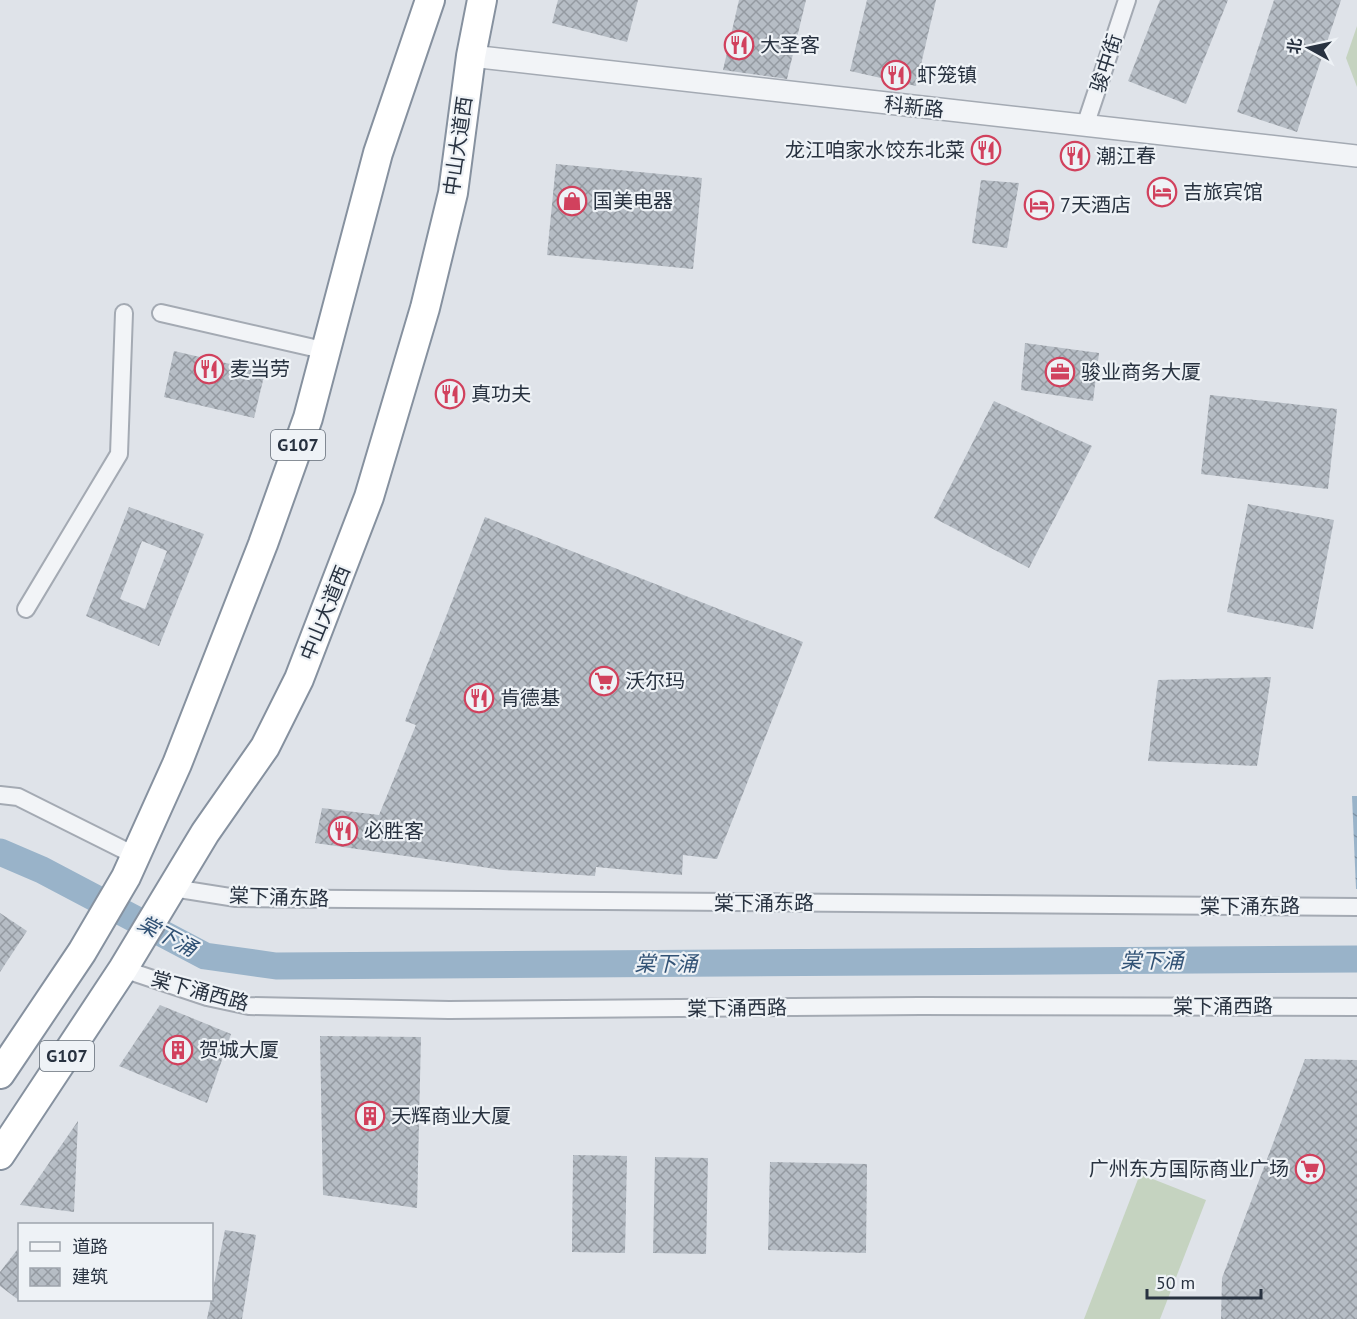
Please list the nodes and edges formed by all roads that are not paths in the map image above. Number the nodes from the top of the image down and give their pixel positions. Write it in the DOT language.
graph roads {
  1 [pos="430,0"];
  2 [pos="482,0"];
  3 [pos="1127,0"];
  4 [pos="471,56"];
  5 [pos="1085,126"];
  6 [pos="1357,156"];
  7 [pos="124,313"];
  8 [pos="161,313"];
  9 [pos="327,351"];
  10 [pos="26,609"];
  11 [pos="0,795"];
  12 [pos="131,867"];
  13 [pos="169,894"];
  14 [pos="1357,907"];
  15 [pos="128,962"];
  16 [pos="1357,1007"];
  17 [pos="0,1074"];
  18 [pos="0,1155"];
  1 -- 9 [label="highway, G107"];
  2 -- 4 [label="highway, 中山大道西 / G107"];
  3 -- 5 [label="street, 骏中街"];
  4 -- 5 [label="street, 科新路"];
  4 -- 13 [label="highway, 中山大道西 / G107"];
  5 -- 6 [label="street, 科新路"];
  7 -- 10 [label="street"];
  8 -- 9 [label="street"];
  9 -- 12 [label="highway, G107"];
  11 -- 12 [label="street"];
  12 -- 17 [label="highway, G107"];
  13 -- 14 [label="street, 棠下涌东路"];
  13 -- 15 [label="highway, 中山大道西 / G107"];
  15 -- 16 [label="street, 棠下涌西路"];
  15 -- 18 [label="highway, 中山大道西 / G107"];
}
